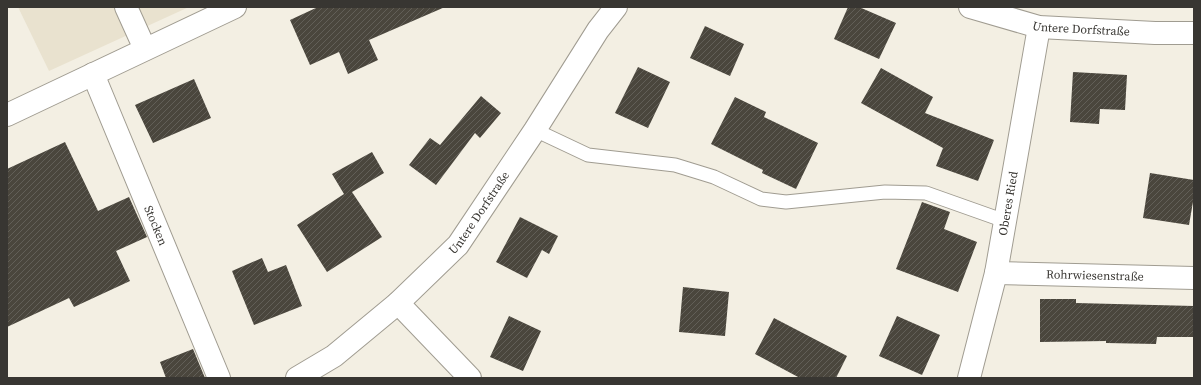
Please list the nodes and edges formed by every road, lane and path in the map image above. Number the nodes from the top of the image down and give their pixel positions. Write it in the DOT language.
graph roads {
  1 [pos="126,7"];
  2 [pos="235,7"];
  3 [pos="616,7"];
  4 [pos="970,7"];
  5 [pos="1039,27"];
  6 [pos="1194,33"];
  7 [pos="145,49"];
  8 [pos="92,74"];
  9 [pos="7,115"];
  10 [pos="535,130"];
  11 [pos="1005,221"];
  12 [pos="996,274"];
  13 [pos="1194,278"];
  14 [pos="398,303"];
  15 [pos="219,378"];
  16 [pos="297,378"];
  17 [pos="470,378"];
  18 [pos="969,378"];
  1 -- 7 [label="street"];
  2 -- 7 [label="street"];
  3 -- 10 [label="street, Untere Dorfstraße"];
  4 -- 5 [label="street, Untere Dorfstraße"];
  5 -- 6 [label="street, Untere Dorfstraße"];
  5 -- 11 [label="street, Oberes Ried"];
  7 -- 8 [label="street"];
  8 -- 9 [label="street"];
  8 -- 15 [label="street, Stocken"];
  10 -- 11 [label="lane"];
  10 -- 14 [label="street, Untere Dorfstraße"];
  11 -- 12 [label="street, Oberes Ried"];
  12 -- 13 [label="street, Rohrwiesenstraße"];
  12 -- 18 [label="street, Oberes Ried"];
  14 -- 16 [label="street, Untere Dorfstraße"];
  14 -- 17 [label="street"];
}
